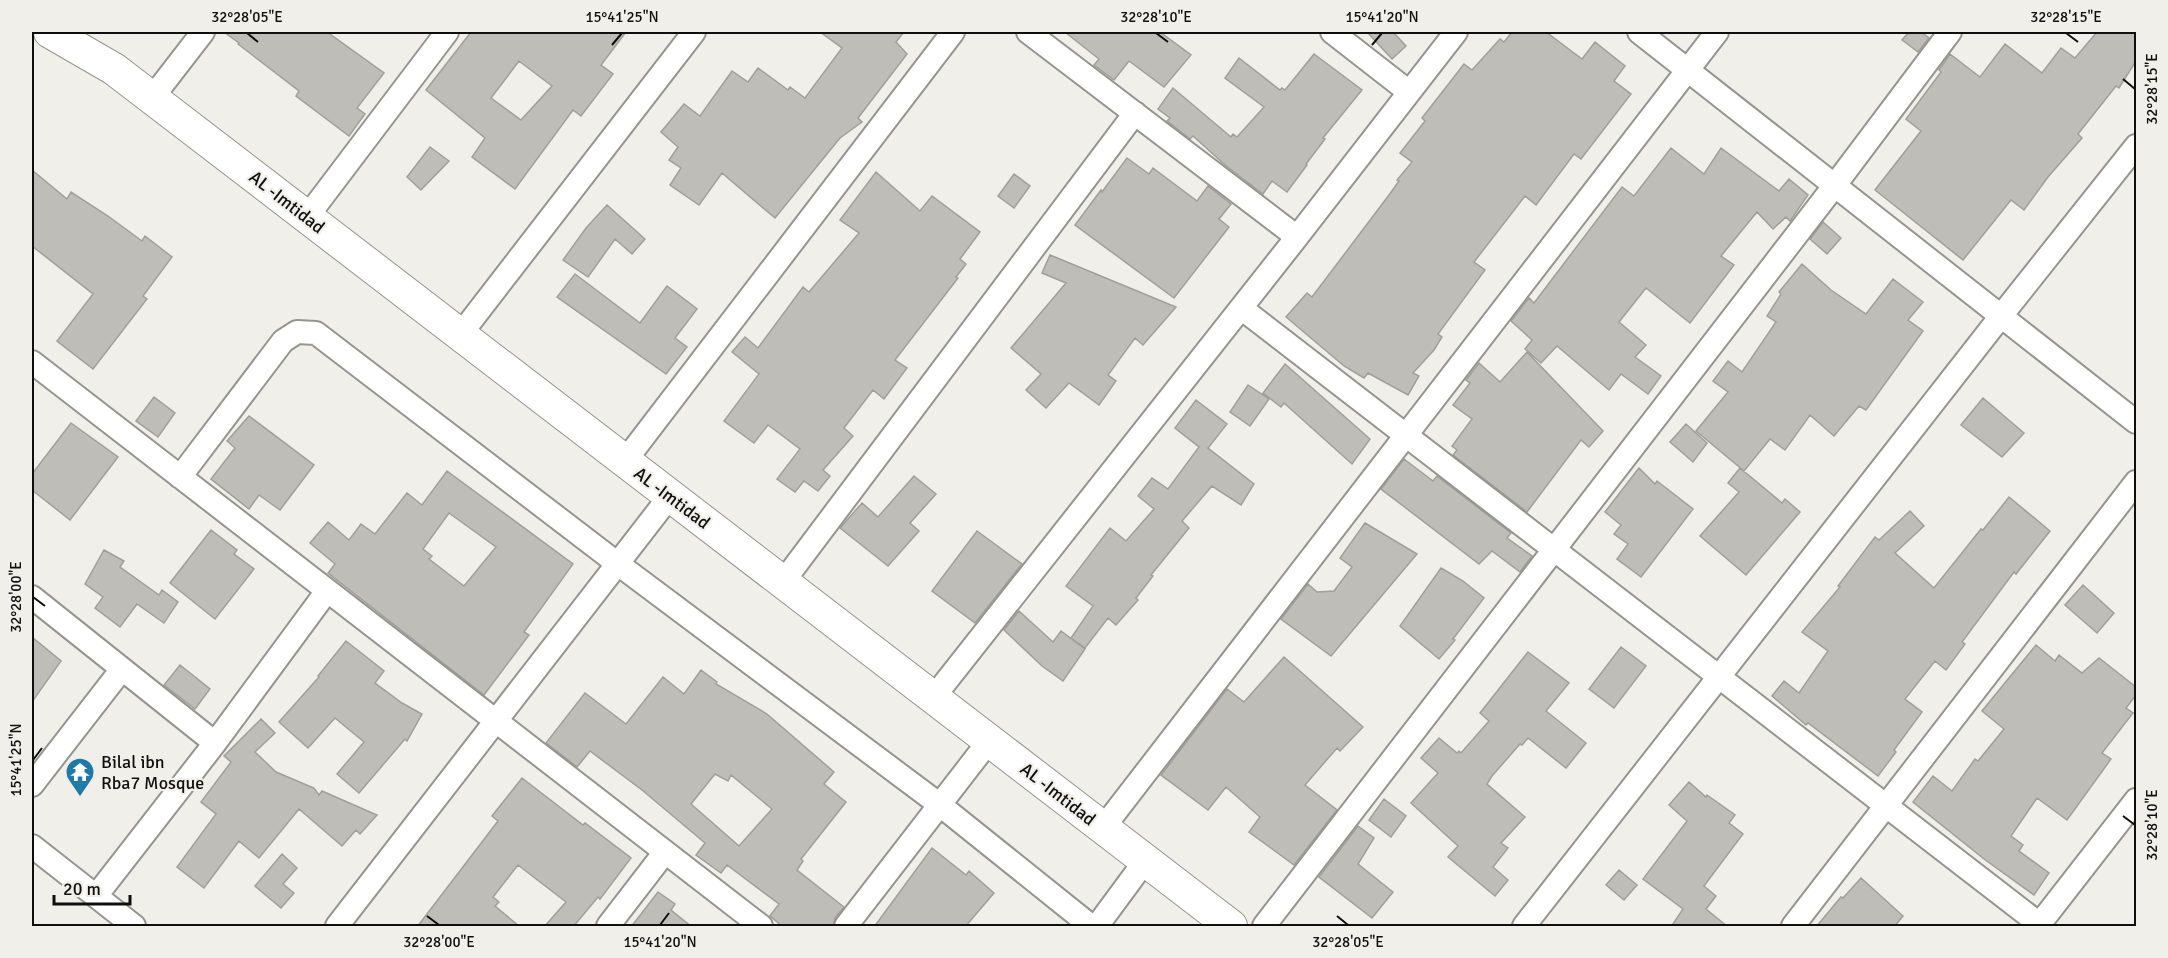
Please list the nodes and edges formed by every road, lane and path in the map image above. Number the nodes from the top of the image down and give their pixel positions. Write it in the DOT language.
graph roads {
  1 [pos="50,32"];
  2 [pos="84,32"];
  3 [pos="203,32"];
  4 [pos="447,32"];
  5 [pos="694,32"];
  6 [pos="953,32"];
  7 [pos="1028,32"];
  8 [pos="1332,32"];
  9 [pos="1456,32"];
  10 [pos="1639,32"];
  11 [pos="1717,32"];
  12 [pos="1950,32"];
  13 [pos="114,69"];
  14 [pos="1687,70"];
  15 [pos="1409,92"];
  16 [pos="152,98"];
  17 [pos="1135,113"];
  18 [pos="2136,146"];
  19 [pos="1835,184"];
  20 [pos="307,217"];
  21 [pos="1298,237"];
  22 [pos="1241,308"];
  23 [pos="2001,316"];
  24 [pos="460,335"];
  25 [pos="32,362"];
  26 [pos="2136,422"];
  27 [pos="1406,434"];
  28 [pos="625,462"];
  29 [pos="180,477"];
  30 [pos="2136,482"];
  31 [pos="670,496"];
  32 [pos="1554,548"];
  33 [pos="618,564"];
  34 [pos="783,582"];
  35 [pos="327,591"];
  36 [pos="32,597"];
  37 [pos="122,669"];
  38 [pos="1720,677"];
  39 [pos="933,698"];
  40 [pos="496,721"];
  41 [pos="989,741"];
  42 [pos="215,743"];
  43 [pos="32,785"];
  44 [pos="2136,800"];
  45 [pos="940,805"];
  46 [pos="1886,806"];
  47 [pos="1102,828"];
  48 [pos="32,846"];
  49 [pos="665,852"];
  50 [pos="1145,861"];
  51 [pos="96,896"];
  52 [pos="2040,926"];
  53 [pos="134,927"];
  54 [pos="337,927"];
  55 [pos="608,927"];
  56 [pos="761,927"];
  57 [pos="846,927"];
  58 [pos="1091,927"];
  59 [pos="1097,927"];
  60 [pos="1231,927"];
  61 [pos="1264,927"];
  62 [pos="1524,927"];
  63 [pos="1793,927"];
  1 -- 13 [label="street"];
  2 -- 13 [label="street"];
  3 -- 16 [label="street"];
  4 -- 20 [label="street"];
  5 -- 24 [label="street"];
  6 -- 28 [label="street"];
  7 -- 17 [label="street"];
  8 -- 15 [label="street"];
  9 -- 15 [label="street"];
  10 -- 14 [label="street"];
  11 -- 14 [label="street"];
  12 -- 19 [label="street"];
  13 -- 16 [label="street, AL -Imtidad"];
  14 -- 19 [label="street"];
  14 -- 27 [label="street"];
  15 -- 21 [label="street"];
  16 -- 20 [label="street, AL -Imtidad"];
  17 -- 21 [label="street"];
  17 -- 34 [label="street"];
  18 -- 23 [label="street"];
  19 -- 23 [label="street"];
  19 -- 32 [label="street"];
  20 -- 24 [label="street, AL -Imtidad"];
  21 -- 22 [label="street"];
  22 -- 27 [label="street"];
  22 -- 39 [label="street"];
  23 -- 26 [label="street"];
  23 -- 38 [label="street"];
  24 -- 28 [label="street, AL -Imtidad"];
  25 -- 29 [label="street"];
  27 -- 32 [label="street"];
  27 -- 47 [label="street"];
  28 -- 31 [label="street, AL -Imtidad"];
  29 -- 33 [label="street"];
  29 -- 35 [label="street"];
  30 -- 46 [label="street"];
  31 -- 33 [label="street"];
  31 -- 34 [label="street, AL -Imtidad"];
  32 -- 38 [label="street"];
  32 -- 61 [label="street"];
  33 -- 40 [label="street"];
  33 -- 45 [label="street"];
  34 -- 39 [label="street, AL -Imtidad"];
  35 -- 40 [label="street"];
  35 -- 42 [label="street"];
  36 -- 37 [label="street"];
  37 -- 42 [label="street"];
  37 -- 43 [label="street"];
  38 -- 46 [label="street"];
  38 -- 62 [label="street"];
  39 -- 41 [label="street, AL -Imtidad"];
  40 -- 49 [label="street"];
  40 -- 54 [label="street"];
  41 -- 45 [label="street"];
  41 -- 47 [label="street, AL -Imtidad"];
  42 -- 51 [label="street"];
  44 -- 52 [label="street"];
  45 -- 57 [label="street"];
  45 -- 58 [label="street"];
  46 -- 52 [label="street"];
  46 -- 63 [label="street"];
  47 -- 50 [label="street, AL -Imtidad"];
  48 -- 51 [label="street"];
  49 -- 55 [label="street"];
  49 -- 56 [label="street"];
  50 -- 59 [label="street"];
  50 -- 60 [label="street, AL -Imtidad"];
  51 -- 53 [label="street"];
}
